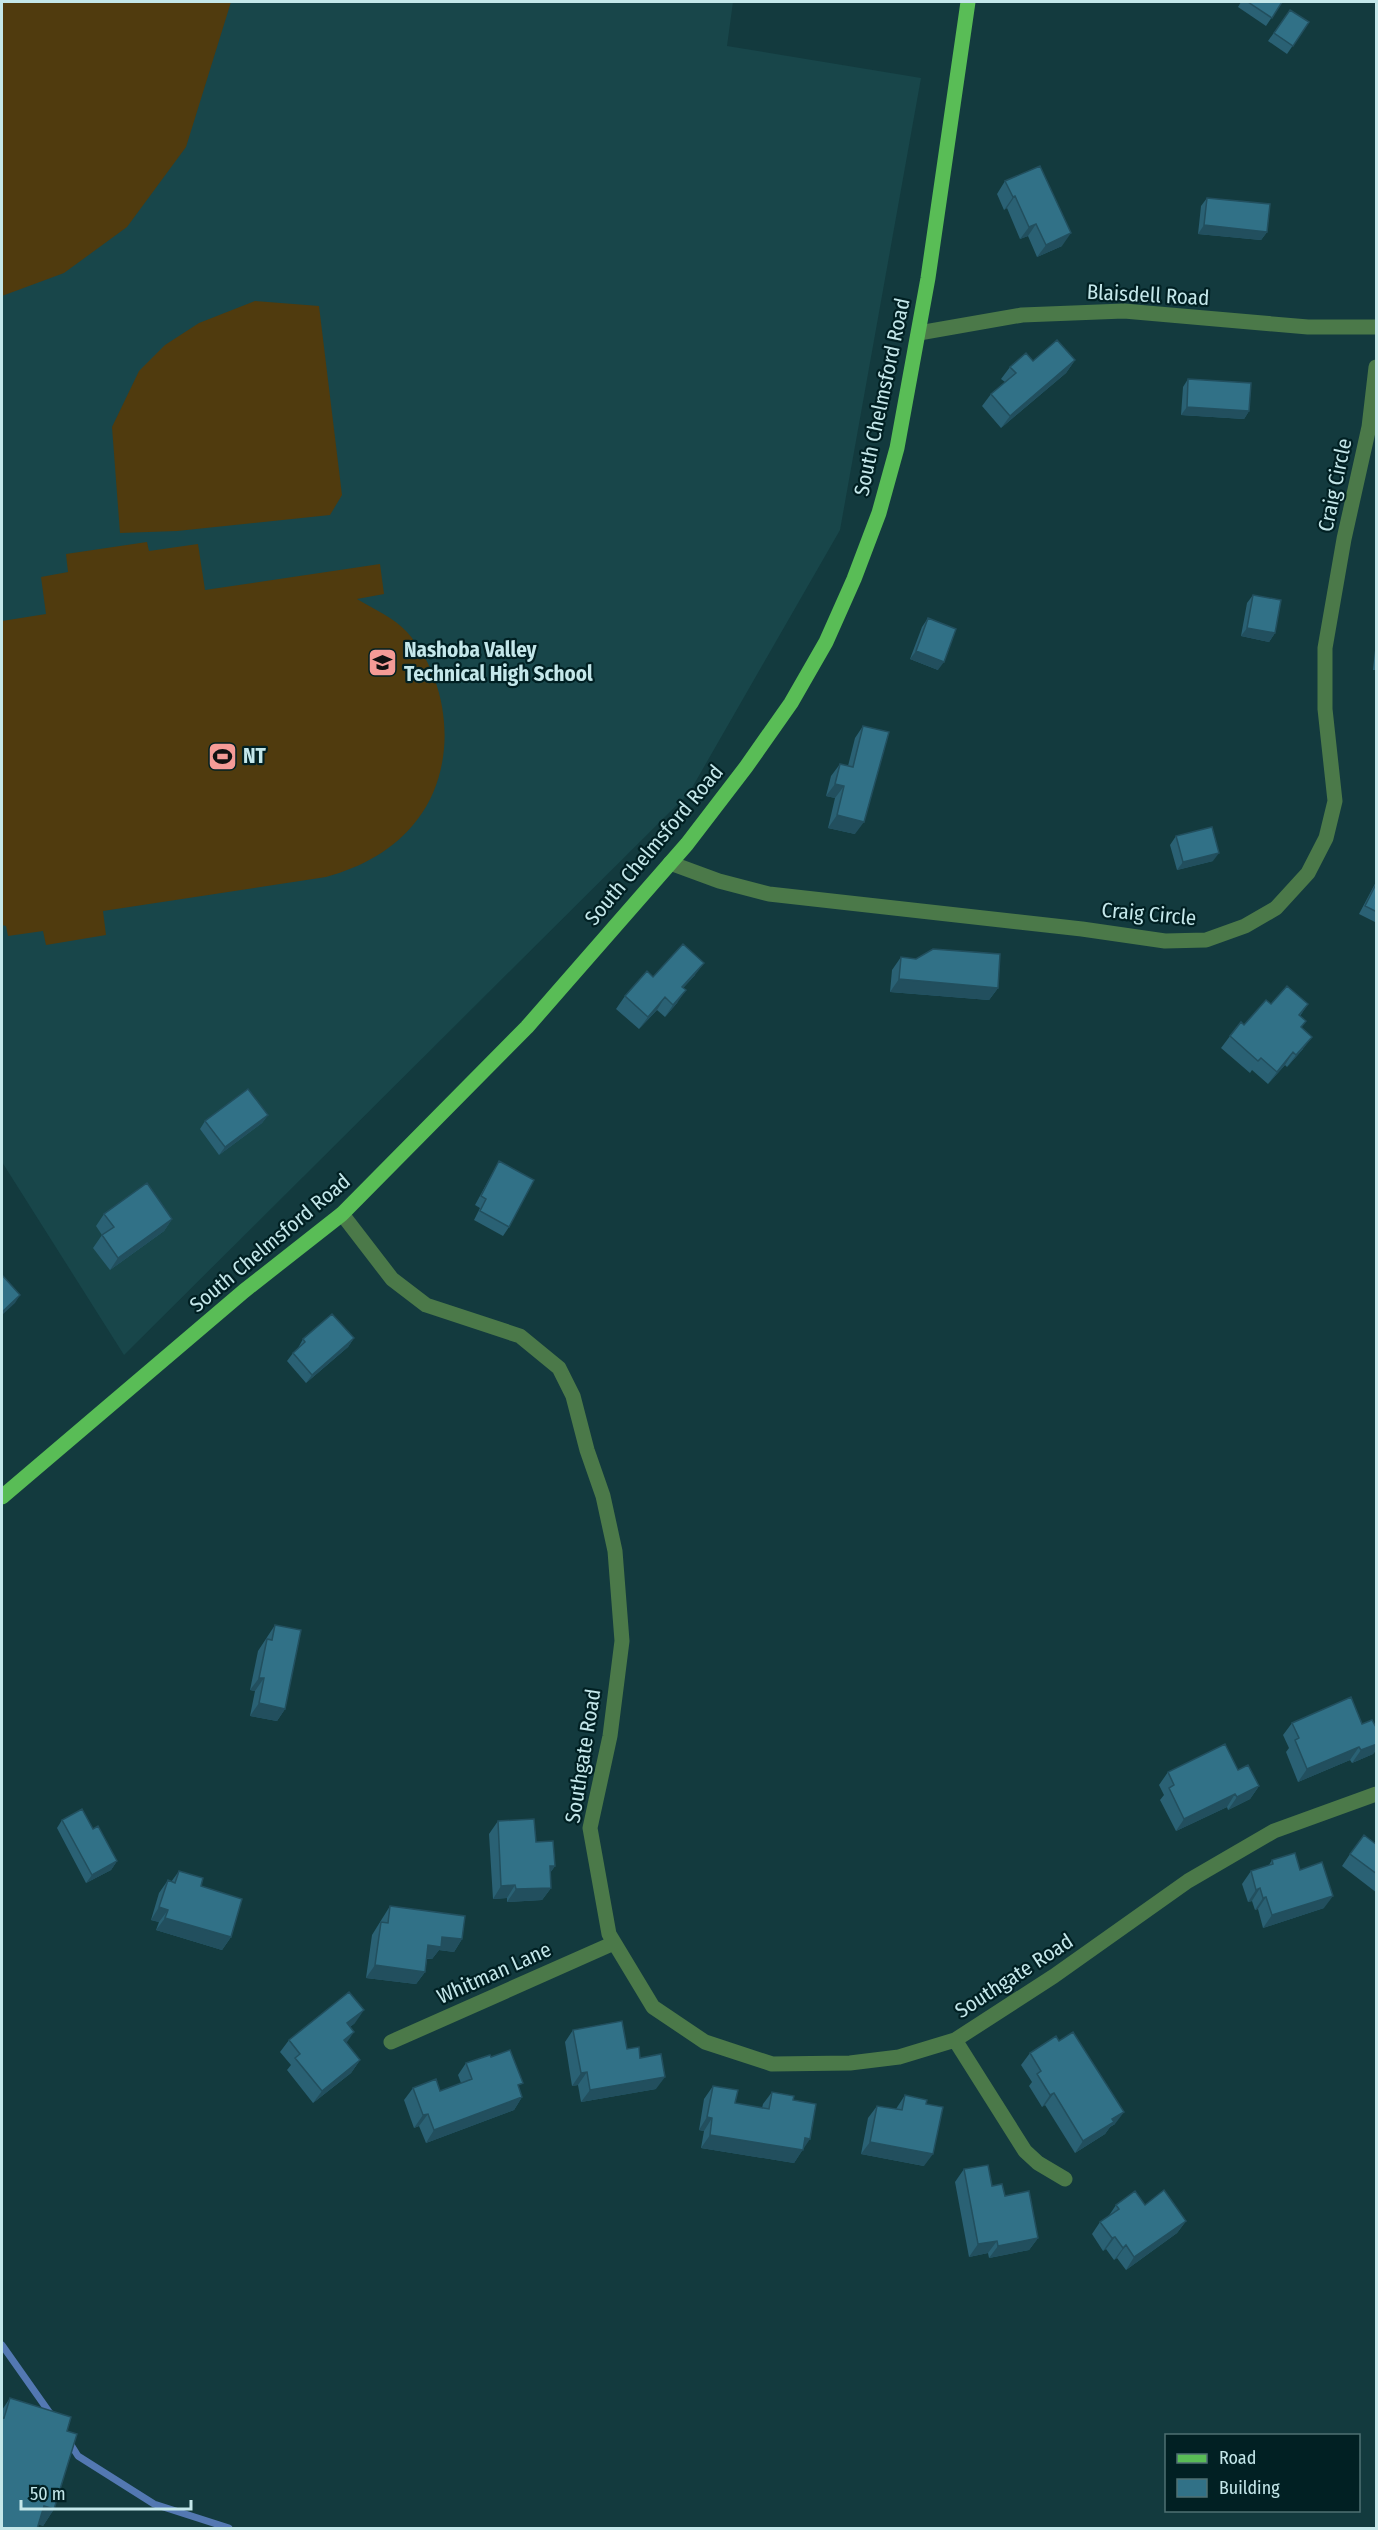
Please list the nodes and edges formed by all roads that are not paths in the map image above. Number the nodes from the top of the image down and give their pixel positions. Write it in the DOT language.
graph roads {
  1 [pos="968,2"];
  2 [pos="1377,327"];
  3 [pos="919,333"];
  4 [pos="1377,367"];
  5 [pos="670,863"];
  6 [pos="342,1214"];
  7 [pos="2,1497"];
  8 [pos="1377,1794"];
  9 [pos="614,1943"];
  10 [pos="955,2040"];
  11 [pos="391,2042"];
  12 [pos="1065,2179"];
  1 -- 3 [label="main road, South Chelmsford Road"];
  2 -- 3 [label="street, Blaisdell Road"];
  3 -- 5 [label="main road, South Chelmsford Road"];
  4 -- 5 [label="street, Craig Circle"];
  5 -- 6 [label="main road, South Chelmsford Road"];
  6 -- 7 [label="main road, South Chelmsford Road"];
  6 -- 9 [label="street, Southgate Road"];
  8 -- 10 [label="street, Southgate Road"];
  9 -- 10 [label="street, Southgate Road"];
  9 -- 11 [label="street, Whitman Lane"];
  10 -- 12 [label="street"];
}
